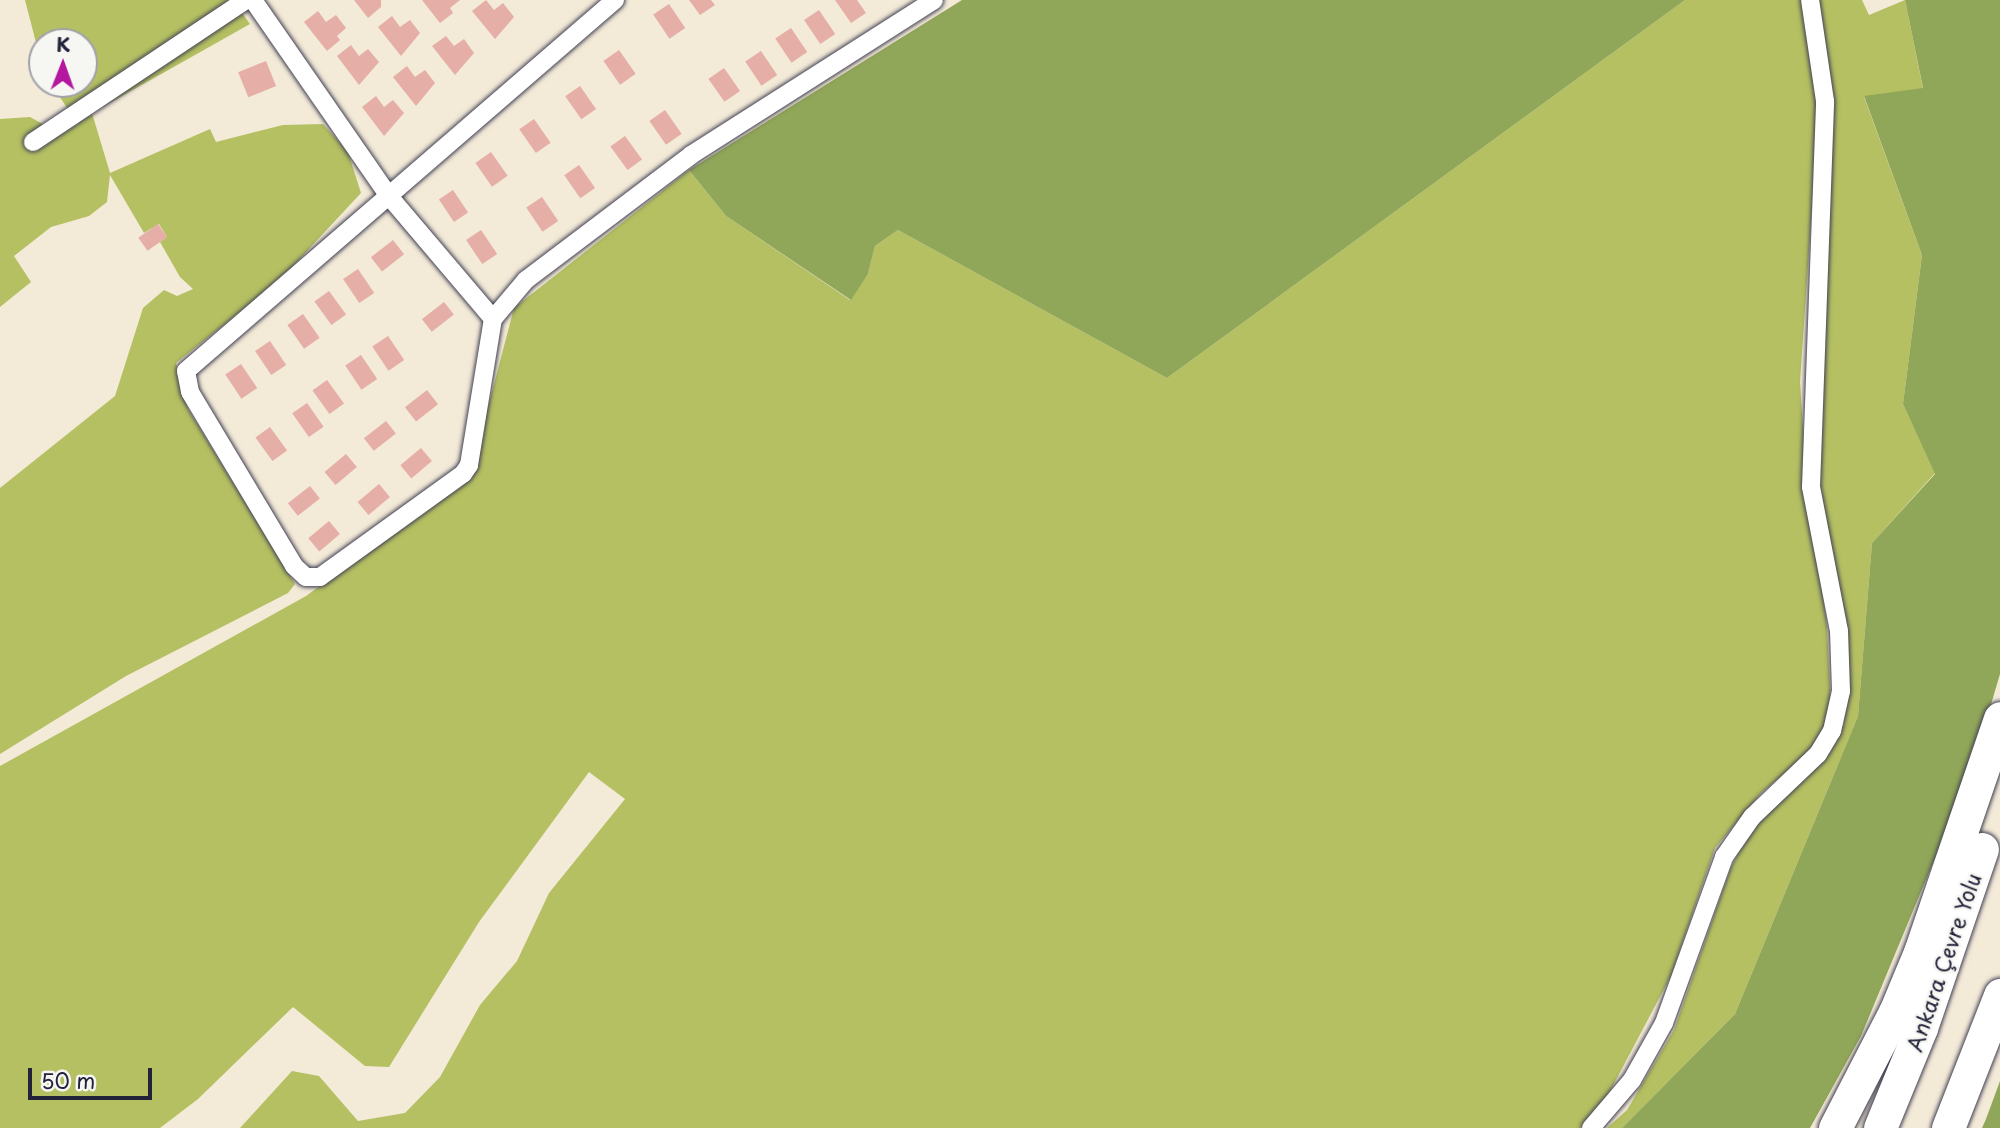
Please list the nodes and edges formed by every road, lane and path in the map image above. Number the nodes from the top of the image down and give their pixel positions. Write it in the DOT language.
graph roads {
  1 [pos="246,0"];
  2 [pos="253,0"];
  3 [pos="615,0"];
  4 [pos="934,0"];
  5 [pos="1810,0"];
  6 [pos="33,142"];
  7 [pos="388,195"];
  8 [pos="493,319"];
  9 [pos="2000,718"];
  10 [pos="2000,793"];
  11 [pos="2000,995"];
  12 [pos="1591,1128"];
  13 [pos="1835,1128"];
  14 [pos="1880,1128"];
  15 [pos="1948,1128"];
  1 -- 6 [label="street"];
  2 -- 7 [label="street"];
  3 -- 7 [label="street"];
  4 -- 8 [label="street"];
  5 -- 12 [label="street"];
  7 -- 8 [label="street"];
  7 -- 8 [label="street"];
  9 -- 13 [label="highway"];
  10 -- 14 [label="highway, Ankara Çevre Yolu"];
  11 -- 15 [label="highway"];
}
